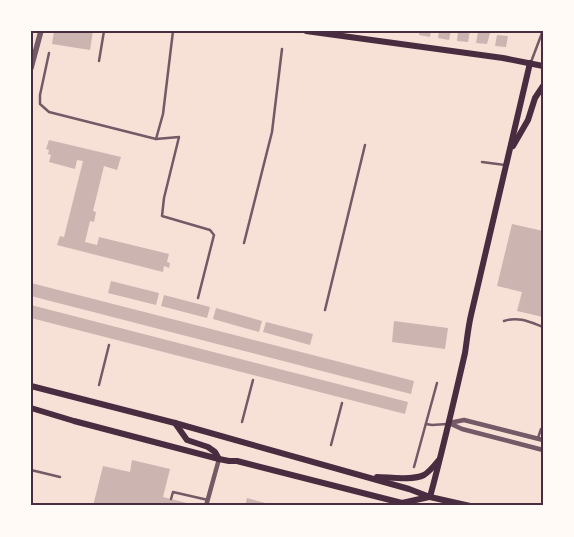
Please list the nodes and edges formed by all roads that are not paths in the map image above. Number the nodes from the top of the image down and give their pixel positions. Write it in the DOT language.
graph roads {
  1 [pos="41,31"];
  2 [pos="104,31"];
  3 [pos="173,31"];
  4 [pos="306,31"];
  5 [pos="543,33"];
  6 [pos="282,49"];
  7 [pos="48,53"];
  8 [pos="99,61"];
  9 [pos="530,63"];
  10 [pos="543,66"];
  11 [pos="31,68"];
  12 [pos="543,86"];
  13 [pos="156,138"];
  14 [pos="365,145"];
  15 [pos="508,154"];
  16 [pos="482,162"];
  17 [pos="506,165"];
  18 [pos="244,243"];
  19 [pos="198,298"];
  20 [pos="325,310"];
  21 [pos="504,321"];
  22 [pos="543,327"];
  23 [pos="109,345"];
  24 [pos="253,380"];
  25 [pos="437,383"];
  26 [pos="99,385"];
  27 [pos="31,386"];
  28 [pos="342,402"];
  29 [pos="31,408"];
  30 [pos="242,422"];
  31 [pos="175,423"];
  32 [pos="426,424"];
  33 [pos="449,424"];
  34 [pos="541,429"];
  35 [pos="541,439"];
  36 [pos="331,445"];
  37 [pos="543,450"];
  38 [pos="219,459"];
  39 [pos="440,460"];
  40 [pos="414,467"];
  41 [pos="31,470"];
  42 [pos="365,476"];
  43 [pos="60,477"];
  44 [pos="430,497"];
  45 [pos="171,499"];
  46 [pos="208,500"];
  47 [pos="206,506"];
  48 [pos="437,506"];
  49 [pos="470,506"];
  1 -- 11 [label="street"];
  2 -- 8 [label="lane"];
  3 -- 13 [label="lane"];
  4 -- 9 [label="main road"];
  5 -- 9 [label="lane"];
  6 -- 18 [label="lane"];
  7 -- 13 [label="lane"];
  9 -- 10 [label="main road"];
  9 -- 15 [label="main road"];
  12 -- 15 [label="main road"];
  13 -- 19 [label="lane"];
  14 -- 20 [label="lane"];
  15 -- 17 [label="main road"];
  16 -- 17 [label="lane"];
  17 -- 33 [label="main road"];
  21 -- 22 [label="lane"];
  23 -- 26 [label="lane"];
  24 -- 30 [label="lane"];
  25 -- 32 [label="lane"];
  27 -- 31 [label="main road"];
  28 -- 36 [label="lane"];
  29 -- 38 [label="main road"];
  31 -- 38 [label="main road"];
  31 -- 42 [label="main road"];
  32 -- 33 [label="lane"];
  32 -- 40 [label="lane"];
  33 -- 35 [label="street"];
  33 -- 37 [label="street"];
  33 -- 39 [label="main road"];
  34 -- 35 [label="lane"];
  38 -- 44 [label="main road"];
  38 -- 46 [label="street"];
  39 -- 42 [label="main road"];
  39 -- 44 [label="main road"];
  41 -- 43 [label="lane"];
  42 -- 44 [label="main road"];
  44 -- 48 [label="main road"];
  44 -- 49 [label="main road"];
  45 -- 46 [label="lane"];
  46 -- 47 [label="street"];
}
